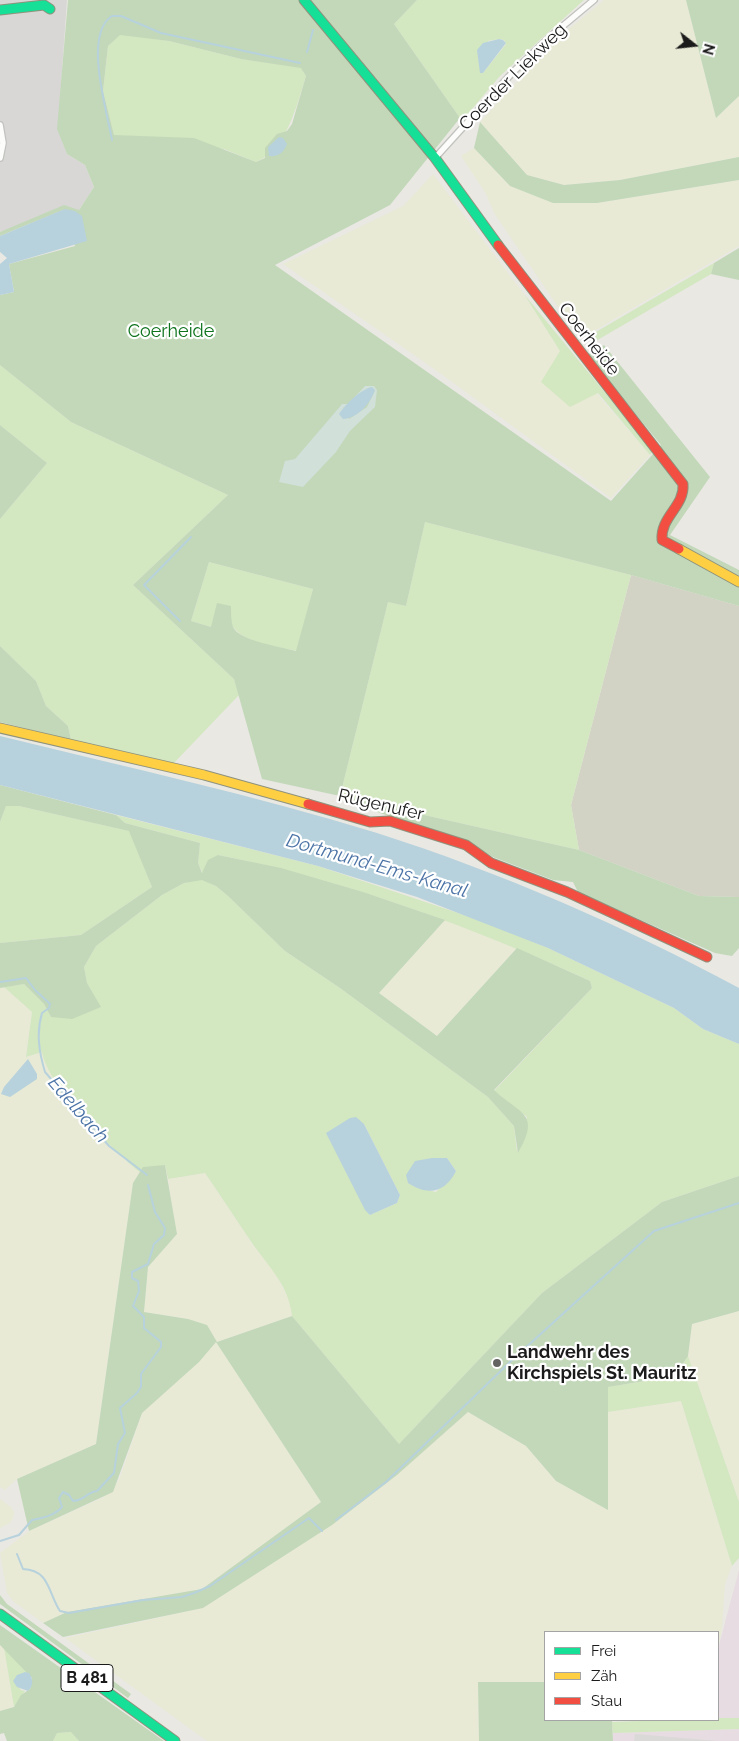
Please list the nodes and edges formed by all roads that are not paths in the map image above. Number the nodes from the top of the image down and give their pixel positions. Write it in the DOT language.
graph roads {
  1 [pos="304,0"];
  2 [pos="594,0"];
  3 [pos="50,9"];
  4 [pos="0,10"];
  5 [pos="0,125"];
  6 [pos="0,158"];
  7 [pos="435,158"];
  8 [pos="739,582"];
  9 [pos="0,728"];
  10 [pos="708,957"];
  11 [pos="0,1614"];
  12 [pos="175,1741"];
  1 -- 7 [label="street, Coerheide"];
  2 -- 7 [label="street, Coerder Liekweg"];
  3 -- 4 [label="street"];
  5 -- 6 [label="street"];
  7 -- 8 [label="street, Coerheide"];
  9 -- 10 [label="street, Rügenufer"];
  11 -- 12 [label="street, B 481"];
}
